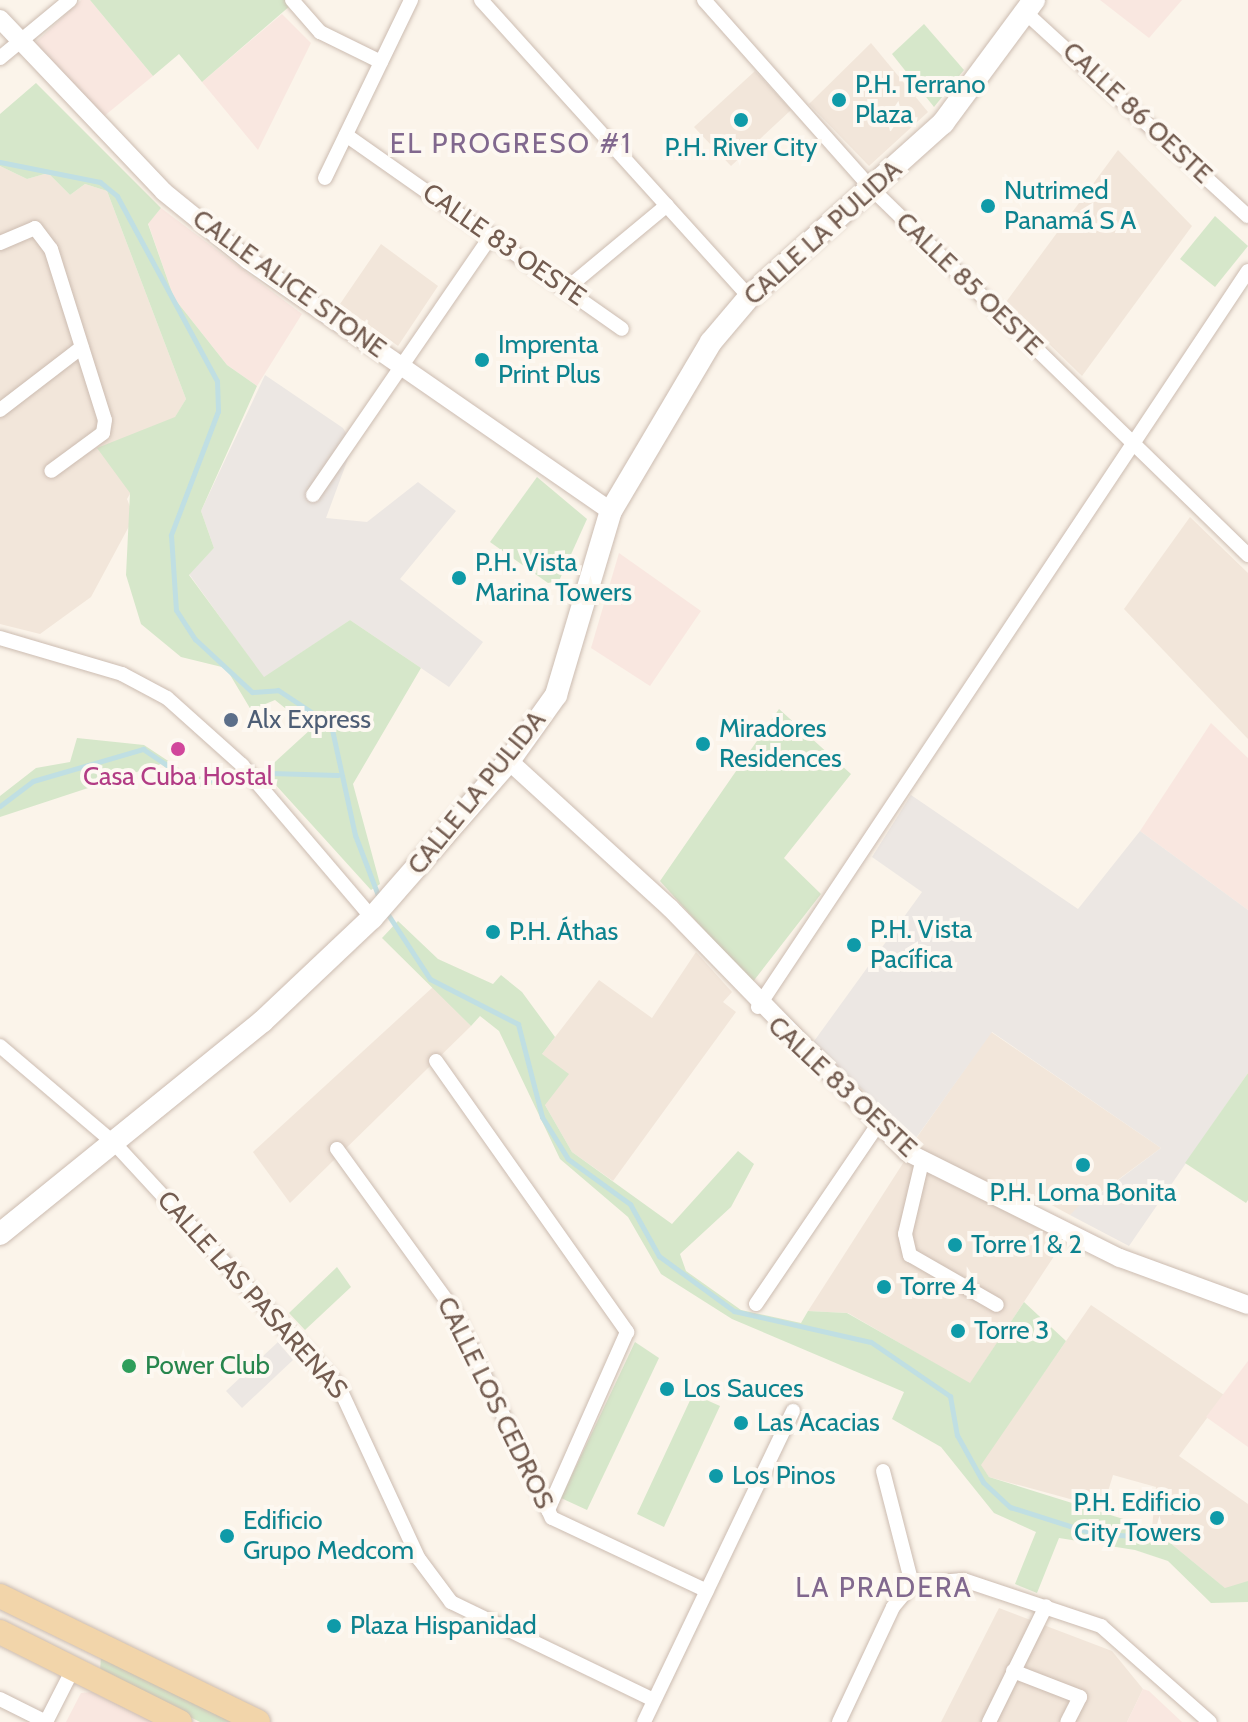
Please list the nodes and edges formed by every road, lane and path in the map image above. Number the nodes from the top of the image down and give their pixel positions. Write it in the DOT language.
graph roads {
  1 [pos="70,0"];
  2 [pos="292,0"];
  3 [pos="411,0"];
  4 [pos="481,0"];
  5 [pos="704,0"];
  6 [pos="1029,6"];
  7 [pos="0,19"];
  8 [pos="20,43"];
  9 [pos="0,58"];
  10 [pos="381,62"];
  11 [pos="346,135"];
  12 [pos="325,178"];
  13 [pos="872,189"];
  14 [pos="667,205"];
  15 [pos="1248,216"];
  16 [pos="492,235"];
  17 [pos="0,243"];
  18 [pos="1248,271"];
  19 [pos="566,289"];
  20 [pos="749,297"];
  21 [pos="622,329"];
  22 [pos="82,347"];
  23 [pos="402,366"];
  24 [pos="0,410"];
  25 [pos="1133,443"];
  26 [pos="51,471"];
  27 [pos="313,495"];
  28 [pos="611,511"];
  29 [pos="1248,555"];
  30 [pos="0,638"];
  31 [pos="509,761"];
  32 [pos="372,918"];
  33 [pos="758,1007"];
  34 [pos="0,1046"];
  35 [pos="436,1061"];
  36 [pos="877,1126"];
  37 [pos="115,1144"];
  38 [pos="337,1149"];
  39 [pos="922,1162"];
  40 [pos="0,1234"];
  41 [pos="756,1304"];
  42 [pos="997,1305"];
  43 [pos="1248,1305"];
  44 [pos="793,1411"];
  45 [pos="883,1471"];
  46 [pos="548,1510"];
  47 [pos="912,1584"];
  48 [pos="707,1591"];
  49 [pos="0,1596"];
  50 [pos="1046,1606"];
  51 [pos="0,1632"];
  52 [pos="73,1669"];
  53 [pos="1013,1671"];
  54 [pos="0,1699"];
  55 [pos="654,1700"];
  56 [pos="46,1722"];
  57 [pos="180,1722"];
  58 [pos="258,1722"];
  59 [pos="644,1722"];
  60 [pos="839,1722"];
  61 [pos="989,1722"];
  62 [pos="1067,1722"];
  63 [pos="1210,1722"];
  1 -- 8 [label="street"];
  2 -- 10 [label="street"];
  3 -- 10 [label="street"];
  4 -- 14 [label="street"];
  5 -- 13 [label="street, CALLE 85 OESTE"];
  6 -- 13 [label="main road, CALLE LA PULIDA"];
  6 -- 15 [label="street, CALLE 86 OESTE"];
  7 -- 8 [label="street, CALLE ALICE STONE"];
  8 -- 9 [label="street"];
  8 -- 23 [label="street, CALLE ALICE STONE"];
  10 -- 11 [label="street"];
  11 -- 12 [label="street"];
  11 -- 16 [label="street, CALLE 83 OESTE"];
  13 -- 20 [label="main road, CALLE LA PULIDA"];
  13 -- 25 [label="street, CALLE 85 OESTE"];
  14 -- 19 [label="street"];
  14 -- 20 [label="street"];
  16 -- 19 [label="street, CALLE 83 OESTE"];
  16 -- 23 [label="street"];
  17 -- 22 [label="street"];
  18 -- 25 [label="street"];
  19 -- 21 [label="street, CALLE 83 OESTE"];
  20 -- 28 [label="main road, CALLE LA PULIDA"];
  22 -- 24 [label="street"];
  22 -- 26 [label="street"];
  23 -- 27 [label="street"];
  23 -- 28 [label="street, CALLE ALICE STONE"];
  25 -- 29 [label="street, CALLE 85 OESTE"];
  25 -- 33 [label="street"];
  28 -- 31 [label="main road, CALLE LA PULIDA"];
  30 -- 32 [label="street"];
  31 -- 32 [label="main road, CALLE LA PULIDA"];
  31 -- 33 [label="street, CALLE 83 OESTE"];
  32 -- 37 [label="main road, CALLE LA PULIDA"];
  33 -- 36 [label="street, CALLE 83 OESTE"];
  34 -- 37 [label="street, CALLE LAS PASARENAS"];
  35 -- 46 [label="street"];
  36 -- 39 [label="street, CALLE 83 OESTE"];
  36 -- 41 [label="street"];
  37 -- 40 [label="main road, CALLE LA PULIDA"];
  37 -- 55 [label="street, CALLE LAS PASARENAS"];
  38 -- 46 [label="street, CALLE LOS CEDROS"];
  39 -- 42 [label="street"];
  39 -- 43 [label="street, CALLE 83 OESTE"];
  44 -- 48 [label="street"];
  45 -- 47 [label="street"];
  46 -- 48 [label="street, CALLE LOS CEDROS"];
  47 -- 50 [label="street"];
  47 -- 60 [label="street"];
  48 -- 55 [label="street"];
  49 -- 58 [label="main road"];
  50 -- 53 [label="street"];
  50 -- 63 [label="street"];
  51 -- 52 [label="main road"];
  52 -- 56 [label="street"];
  52 -- 57 [label="main road"];
  53 -- 61 [label="street"];
  53 -- 62 [label="street"];
  54 -- 56 [label="street"];
  55 -- 59 [label="street"];
}
